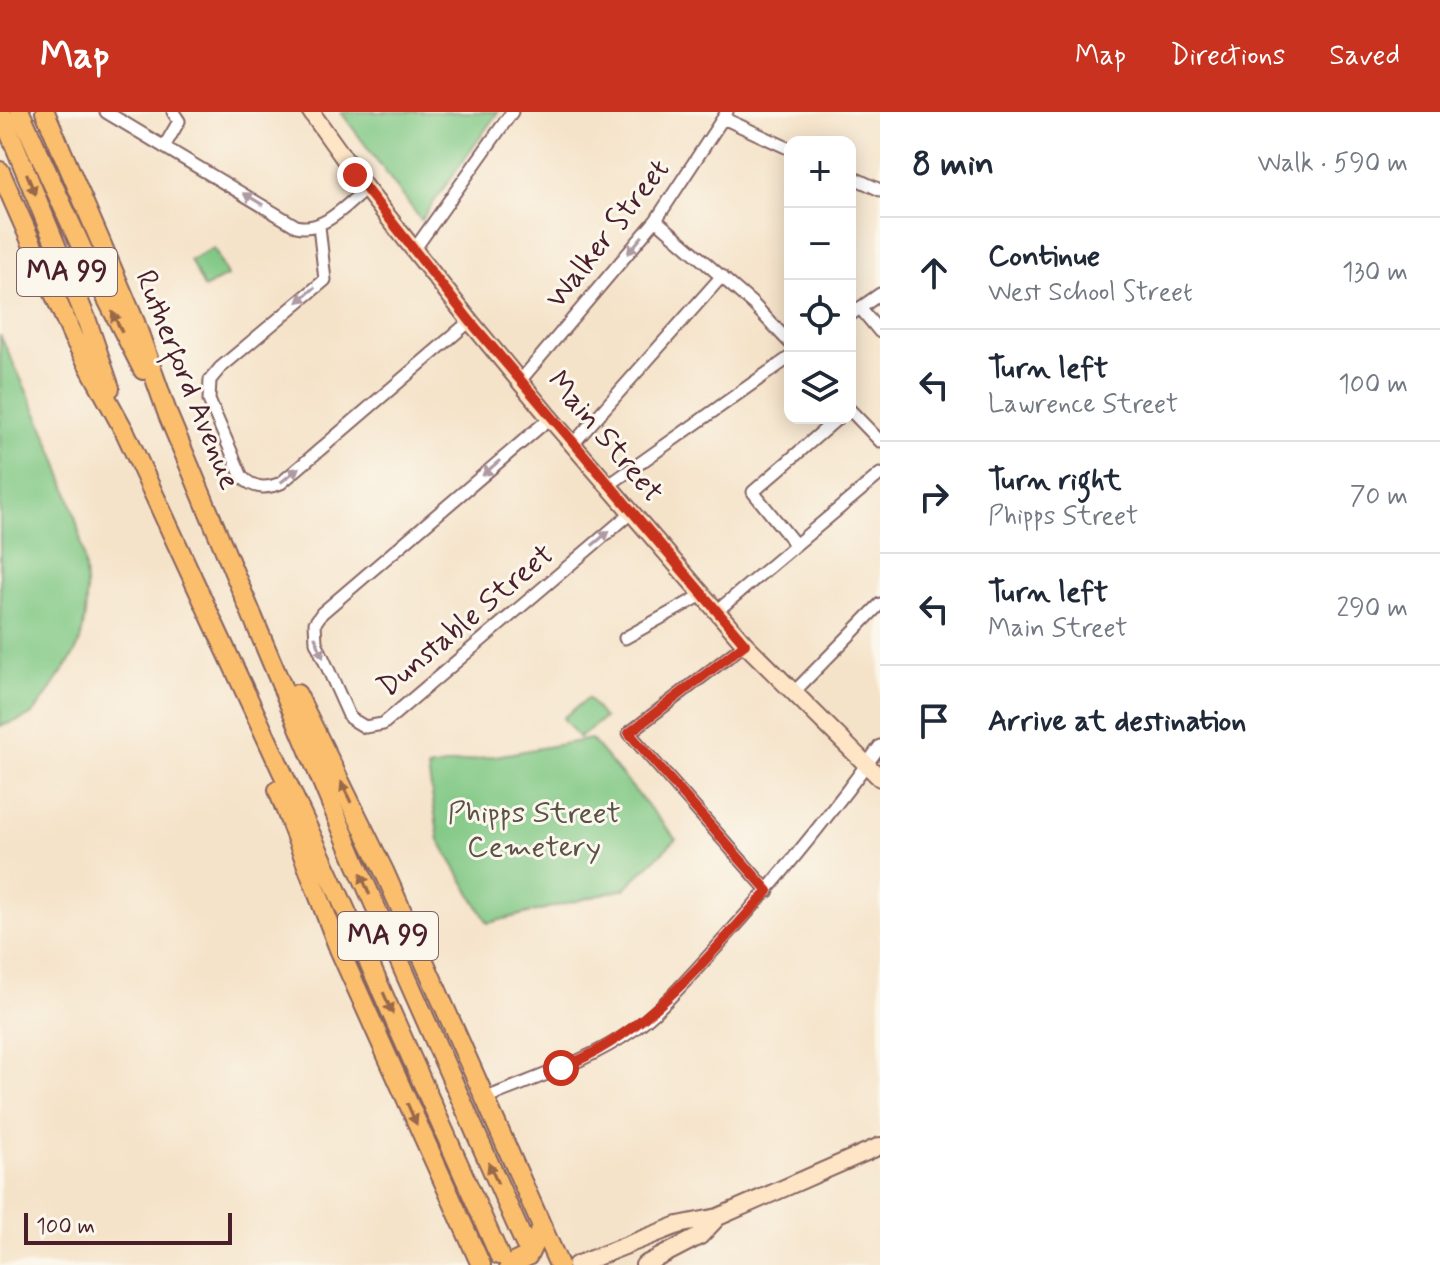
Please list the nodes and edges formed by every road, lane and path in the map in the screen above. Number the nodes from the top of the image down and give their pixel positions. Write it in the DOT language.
graph roads {
  1 [pos="1,112"];
  2 [pos="20,112"];
  3 [pos="45,112"];
  4 [pos="106,112"];
  5 [pos="173,112"];
  6 [pos="311,112"];
  7 [pos="512,112"];
  8 [pos="725,115"];
  9 [pos="784,146"];
  10 [pos="164,147"];
  11 [pos="0,171"];
  12 [pos="856,179"];
  13 [pos="366,189"];
  14 [pos="880,190"];
  15 [pos="656,220"];
  16 [pos="319,226"];
  17 [pos="414,250"];
  18 [pos="722,276"];
  19 [pos="880,294"];
  20 [pos="856,311"];
  21 [pos="856,313"];
  22 [pos="470,321"];
  23 [pos="880,332"];
  24 [pos="784,337"];
  25 [pos="784,361"];
  26 [pos="520,381"];
  27 [pos="168,415"];
  28 [pos="856,416"];
  29 [pos="550,418"];
  30 [pos="831,424"];
  31 [pos="126,434"];
  32 [pos="880,441"];
  33 [pos="573,444"];
  34 [pos="880,474"];
  35 [pos="609,485"];
  36 [pos="632,512"];
  37 [pos="795,544"];
  38 [pos="702,595"];
  39 [pos="880,604"];
  40 [pos="717,611"];
  41 [pos="258,625"];
  42 [pos="625,638"];
  43 [pos="745,644"];
  44 [pos="226,652"];
  45 [pos="794,692"];
  46 [pos="880,746"];
  47 [pos="867,765"];
  48 [pos="880,778"];
  49 [pos="768,891"];
  50 [pos="484,1099"];
  51 [pos="880,1146"];
  52 [pos="718,1217"];
  53 [pos="538,1221"];
  54 [pos="525,1244"];
  55 [pos="474,1261"];
  56 [pos="501,1262"];
  57 [pos="559,1265"];
  58 [pos="576,1265"];
  59 [pos="644,1265"];
  1 -- 31 [label="main road, MA 99, one-way"];
  27 -- 2 [label="main road, MA 99, one-way"];
  3 -- 27 [label="main road, Rutherford Avenue"];
  4 -- 10 [label="street"];
  5 -- 10 [label="street"];
  6 -- 13 [label="main road, Main Street"];
  7 -- 17 [label="street"];
  8 -- 9 [label="street"];
  8 -- 15 [label="street, Walker Street"];
  16 -- 10 [label="street, one-way"];
  11 -- 31 [label="main road"];
  12 -- 14 [label="street"];
  13 -- 16 [label="street"];
  13 -- 17 [label="main road, Main Street"];
  15 -- 18 [label="street"];
  15 -- 26 [label="street, Walker Street, one-way"];
  16 -- 22 [label="street, one-way"];
  17 -- 22 [label="main road, Main Street"];
  18 -- 24 [label="street"];
  18 -- 33 [label="street"];
  19 -- 20 [label="street"];
  21 -- 23 [label="street"];
  22 -- 26 [label="main road, Main Street"];
  25 -- 35 [label="street"];
  26 -- 29 [label="main road, Main Street"];
  27 -- 41 [label="main road, Rutherford Avenue / MA 99"];
  28 -- 32 [label="street"];
  29 -- 33 [label="main road, Main Street"];
  29 -- 36 [label="street, Dunstable Street, one-way"];
  30 -- 37 [label="street"];
  31 -- 44 [label="main road, MA 99"];
  33 -- 35 [label="main road, Main Street"];
  34 -- 37 [label="street"];
  35 -- 36 [label="main road, Main Street"];
  36 -- 38 [label="main road, Main Street"];
  37 -- 40 [label="street"];
  38 -- 40 [label="main road, Main Street"];
  38 -- 42 [label="street"];
  39 -- 45 [label="street"];
  40 -- 43 [label="main road, Main Street"];
  50 -- 41 [label="main road, one-way"];
  54 -- 41 [label="main road, MA 99, one-way"];
  43 -- 45 [label="main road, Main Street"];
  43 -- 49 [label="street"];
  44 -- 55 [label="main road, one-way"];
  44 -- 56 [label="main road, MA 99, one-way"];
  45 -- 47 [label="main road, Main Street"];
  46 -- 47 [label="street"];
  47 -- 48 [label="main road, Main Street"];
  47 -- 49 [label="street"];
  49 -- 50 [label="street"];
  50 -- 53 [label="main road"];
  51 -- 52 [label="main road"];
  52 -- 58 [label="main road"];
  52 -- 59 [label="main road"];
  53 -- 56 [label="main road"];
  53 -- 57 [label="main road"];
  55 -- 56 [label="main road"];
}
